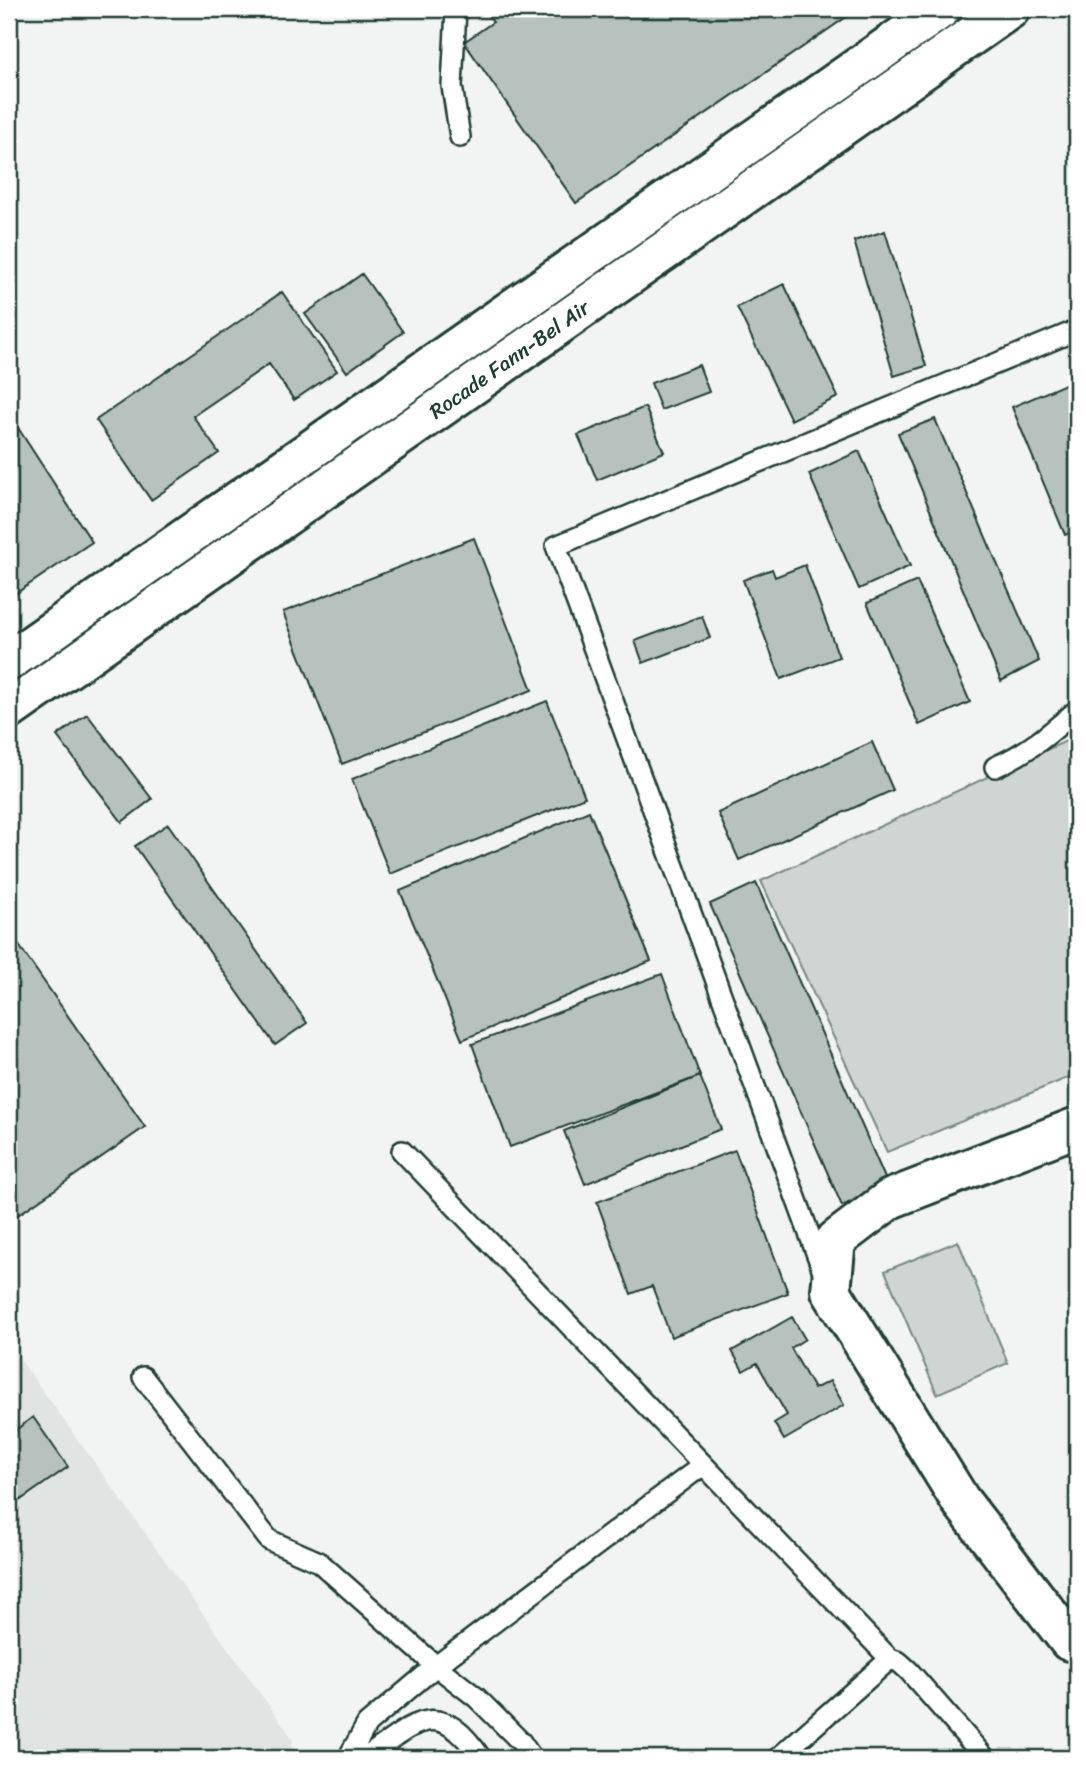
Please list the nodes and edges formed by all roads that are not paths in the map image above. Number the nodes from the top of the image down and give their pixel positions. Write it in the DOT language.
graph roads {
  1 [pos="456,9"];
  2 [pos="941,9"];
  3 [pos="1010,9"];
  4 [pos="460,138"];
  5 [pos="1077,330"];
  6 [pos="9,661"];
  7 [pos="9,710"];
  8 [pos="1077,710"];
  9 [pos="995,767"];
  10 [pos="1077,1127"];
  11 [pos="402,1151"];
  12 [pos="831,1292"];
  13 [pos="143,1377"];
  14 [pos="703,1465"];
  15 [pos="1069,1641"];
  16 [pos="890,1659"];
  17 [pos="436,1666"];
  18 [pos="348,1758"];
  19 [pos="365,1758"];
  20 [pos="481,1758"];
  21 [pos="532,1758"];
  22 [pos="778,1758"];
  23 [pos="985,1758"];
  1 -- 4 [label="lane"];
  2 -- 6 [label="street, Rocade Fann-Bel Air"];
  3 -- 7 [label="street, Rocade Fann-Bel Air"];
  5 -- 12 [label="lane"];
  8 -- 9 [label="lane"];
  10 -- 12 [label="street"];
  11 -- 14 [label="lane"];
  12 -- 15 [label="street"];
  13 -- 17 [label="lane"];
  14 -- 16 [label="lane"];
  14 -- 17 [label="lane"];
  16 -- 22 [label="lane"];
  16 -- 23 [label="lane"];
  17 -- 18 [label="lane"];
  17 -- 21 [label="lane"];
  19 -- 20 [label="lane"];
}
